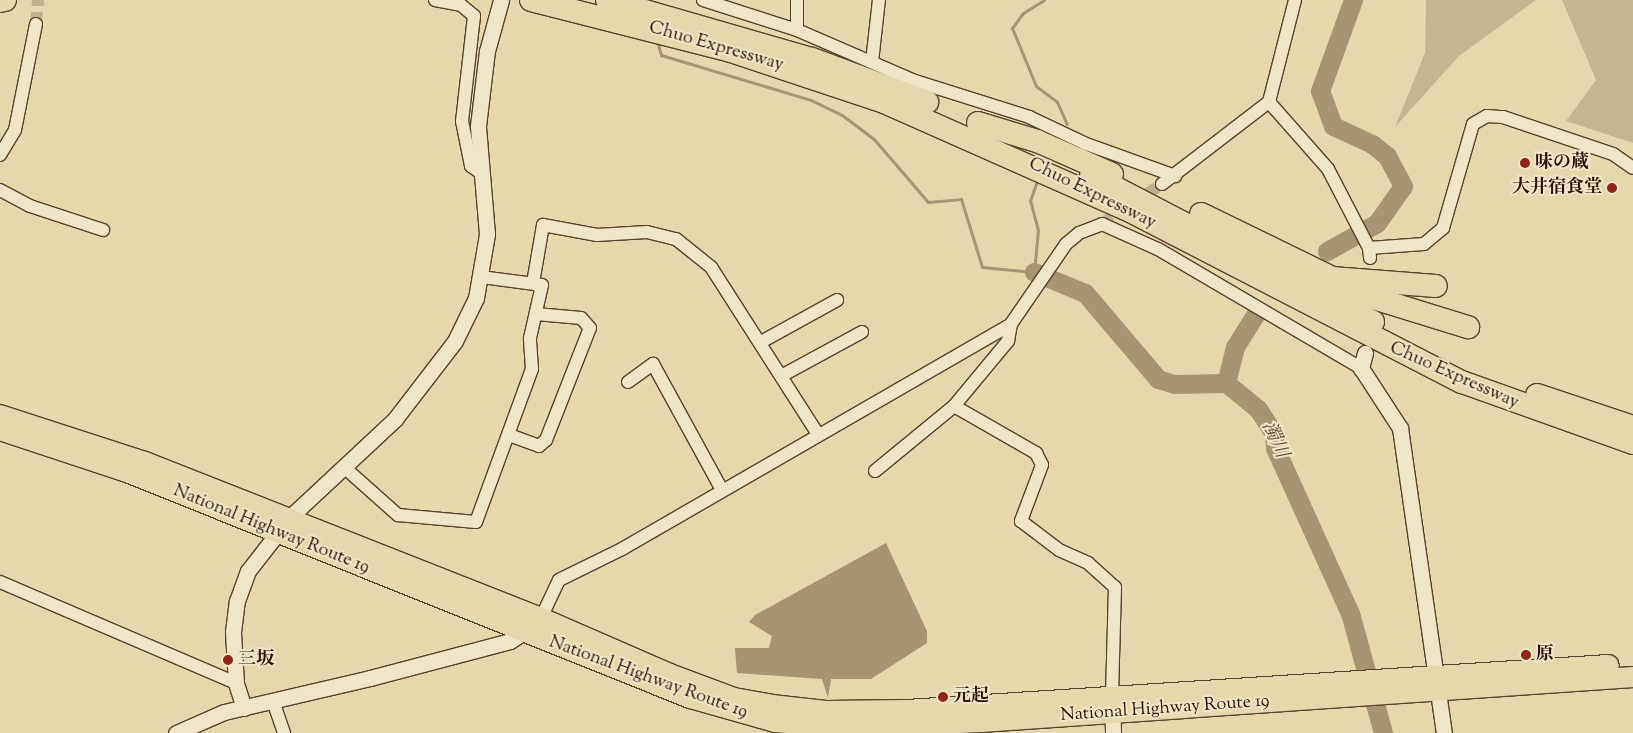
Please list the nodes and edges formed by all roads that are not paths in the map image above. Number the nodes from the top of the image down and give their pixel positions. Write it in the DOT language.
graph roads {
  1 [pos="6,0"];
  2 [pos="435,0"];
  3 [pos="531,0"];
  4 [pos="703,0"];
  5 [pos="797,0"];
  6 [pos="879,0"];
  7 [pos="1295,0"];
  8 [pos="0,1"];
  9 [pos="499,7"];
  10 [pos="624,10"];
  11 [pos="660,22"];
  12 [pos="36,24"];
  13 [pos="797,30"];
  14 [pos="872,62"];
  15 [pos="1269,102"];
  16 [pos="978,124"];
  17 [pos="0,155"];
  18 [pos="1633,168"];
  19 [pos="482,174"];
  20 [pos="1176,176"];
  21 [pos="1162,184"];
  22 [pos="0,190"];
  23 [pos="103,230"];
  24 [pos="481,277"];
  25 [pos="1332,278"];
  26 [pos="533,283"];
  27 [pos="1436,286"];
  28 [pos="838,300"];
  29 [pos="536,314"];
  30 [pos="1011,324"];
  31 [pos="1468,327"];
  32 [pos="862,332"];
  33 [pos="762,342"];
  34 [pos="1363,361"];
  35 [pos="783,375"];
  36 [pos="628,382"];
  37 [pos="954,406"];
  38 [pos="0,416"];
  39 [pos="1633,427"];
  40 [pos="0,430"];
  41 [pos="817,433"];
  42 [pos="509,435"];
  43 [pos="1633,444"];
  44 [pos="345,468"];
  45 [pos="875,471"];
  46 [pos="721,488"];
  47 [pos="290,517"];
  48 [pos="276,533"];
  49 [pos="0,582"];
  50 [pos="541,618"];
  51 [pos="524,632"];
  52 [pos="1633,663"];
  53 [pos="1633,677"];
  54 [pos="236,683"];
  55 [pos="1438,683"];
  56 [pos="273,701"];
  57 [pos="244,708"];
  58 [pos="1112,714"];
  59 [pos="827,724"];
  60 [pos="200,726"];
  61 [pos="176,733"];
  62 [pos="284,733"];
  63 [pos="1444,733"];
  1 -- 8 [label="highway"];
  2 -- 19 [label="street"];
  3 -- 10 [label="highway, Chuo Expressway"];
  4 -- 13 [label="street"];
  5 -- 13 [label="street"];
  6 -- 14 [label="street"];
  7 -- 15 [label="street"];
  9 -- 19 [label="street"];
  10 -- 11 [label="highway, Chuo Expressway"];
  11 -- 16 [label="highway, Chuo Expressway"];
  11 -- 43 [label="highway, Chuo Expressway"];
  12 -- 17 [label="street"];
  13 -- 14 [label="street"];
  14 -- 20 [label="street"];
  15 -- 18 [label="street"];
  15 -- 20 [label="street"];
  16 -- 25 [label="highway"];
  16 -- 39 [label="highway, Chuo Expressway"];
  19 -- 24 [label="street"];
  20 -- 21 [label="street"];
  22 -- 23 [label="street"];
  24 -- 26 [label="street"];
  24 -- 44 [label="street"];
  25 -- 27 [label="highway"];
  25 -- 31 [label="highway"];
  26 -- 29 [label="street"];
  26 -- 33 [label="street"];
  28 -- 33 [label="street"];
  29 -- 42 [label="street"];
  29 -- 42 [label="street"];
  30 -- 34 [label="street"];
  30 -- 37 [label="street"];
  30 -- 41 [label="street"];
  32 -- 35 [label="street"];
  33 -- 35 [label="street"];
  34 -- 55 [label="street"];
  35 -- 41 [label="street"];
  36 -- 46 [label="street"];
  37 -- 45 [label="street"];
  37 -- 58 [label="street"];
  38 -- 47 [label="highway, National Highway Route 19"];
  40 -- 48 [label="highway, National Highway Route 19"];
  41 -- 46 [label="street"];
  42 -- 44 [label="street"];
  44 -- 47 [label="street"];
  46 -- 50 [label="street"];
  47 -- 48 [label="street"];
  47 -- 50 [label="highway, National Highway Route 19"];
  48 -- 51 [label="highway, National Highway Route 19"];
  48 -- 54 [label="street"];
  49 -- 54 [label="street"];
  50 -- 59 [label="highway, National Highway Route 19"];
  51 -- 56 [label="street"];
  51 -- 59 [label="highway, National Highway Route 19"];
  52 -- 55 [label="highway, National Highway Route 19"];
  53 -- 55 [label="highway, National Highway Route 19"];
  54 -- 57 [label="street"];
  55 -- 58 [label="highway, National Highway Route 19"];
  55 -- 63 [label="street"];
  56 -- 57 [label="street"];
  56 -- 62 [label="street"];
  57 -- 60 [label="street"];
  58 -- 59 [label="highway, National Highway Route 19"];
  60 -- 61 [label="street"];
}
